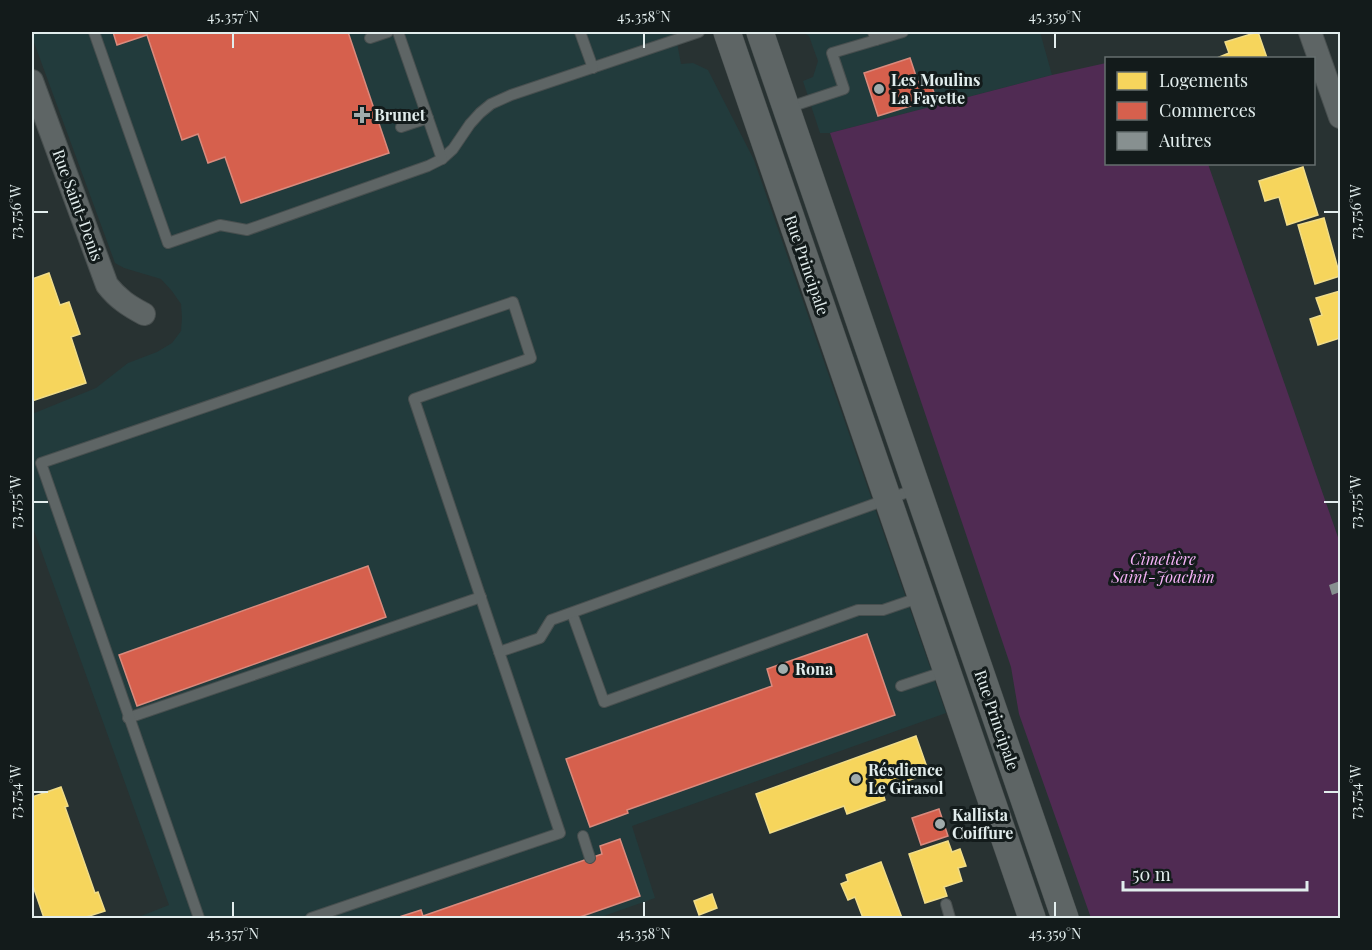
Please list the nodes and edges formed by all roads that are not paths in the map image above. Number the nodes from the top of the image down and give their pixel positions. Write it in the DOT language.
graph roads {
  1 [pos="94,32"];
  2 [pos="388,32"];
  3 [pos="398,32"];
  4 [pos="580,32"];
  5 [pos="699,32"];
  6 [pos="727,32"];
  7 [pos="760,32"];
  8 [pos="903,32"];
  9 [pos="1310,32"];
  10 [pos="874,36"];
  11 [pos="370,38"];
  12 [pos="592,68"];
  13 [pos="32,81"];
  14 [pos="787,108"];
  15 [pos="1341,117"];
  16 [pos="428,118"];
  17 [pos="401,127"];
  18 [pos="442,159"];
  19 [pos="144,314"];
  20 [pos="916,488"];
  21 [pos="887,499"];
  22 [pos="481,597"];
  23 [pos="921,597"];
  24 [pos="572,613"];
  25 [pos="499,652"];
  26 [pos="946,671"];
  27 [pos="902,686"];
  28 [pos="128,718"];
  29 [pos="584,837"];
  30 [pos="590,858"];
  31 [pos="945,904"];
  32 [pos="1060,917"];
  33 [pos="199,918"];
  34 [pos="311,918"];
  35 [pos="950,918"];
  36 [pos="1032,918"];
  1 -- 18 [label="lane"];
  2 -- 11 [label="lane"];
  3 -- 16 [label="lane"];
  4 -- 12 [label="lane"];
  5 -- 12 [label="lane"];
  6 -- 21 [label="street, Rue Principale"];
  7 -- 14 [label="street, Rue Principale"];
  8 -- 10 [label="lane"];
  9 -- 15 [label="street"];
  10 -- 14 [label="lane"];
  12 -- 18 [label="lane"];
  13 -- 19 [label="street, Rue Saint-Denis"];
  14 -- 20 [label="street, Rue Principale"];
  16 -- 17 [label="lane"];
  16 -- 18 [label="lane"];
  20 -- 21 [label="lane"];
  20 -- 32 [label="street, Rue Principale"];
  21 -- 23 [label="street, Rue Principale"];
  21 -- 24 [label="lane"];
  22 -- 25 [label="lane"];
  22 -- 28 [label="lane"];
  22 -- 28 [label="lane"];
  23 -- 24 [label="lane"];
  23 -- 26 [label="street, Rue Principale"];
  24 -- 25 [label="lane"];
  25 -- 34 [label="lane"];
  26 -- 27 [label="lane"];
  26 -- 36 [label="street, Rue Principale"];
  28 -- 33 [label="lane"];
  29 -- 30 [label="lane"];
  31 -- 35 [label="lane"];
}
